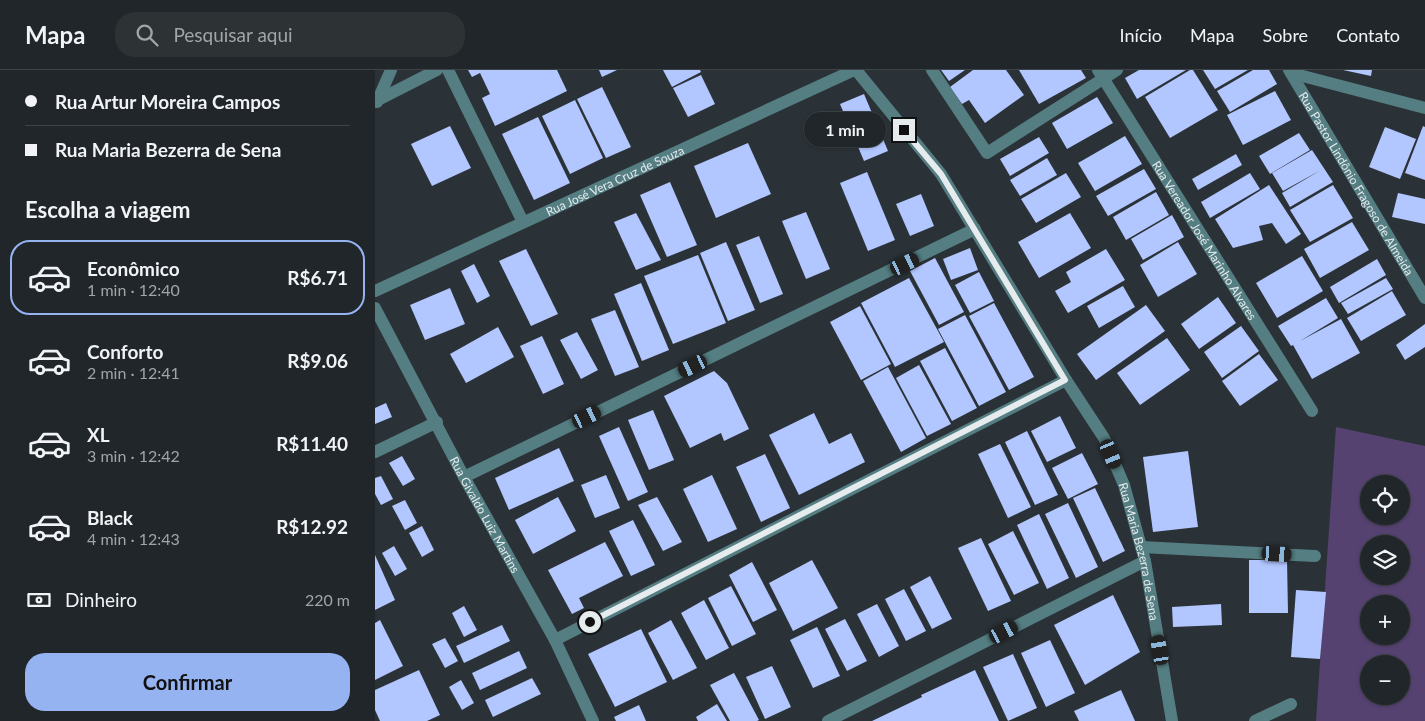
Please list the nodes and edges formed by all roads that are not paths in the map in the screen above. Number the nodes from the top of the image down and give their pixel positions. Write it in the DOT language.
graph roads {
  1 [pos="391,70"];
  2 [pos="437,70"];
  3 [pos="448,70"];
  4 [pos="855,70"];
  5 [pos="932,70"];
  6 [pos="1117,70"];
  7 [pos="1290,72"];
  8 [pos="1101,74"];
  9 [pos="377,103"];
  10 [pos="1425,108"];
  11 [pos="523,222"];
  12 [pos="975,229"];
  13 [pos="375,291"];
  14 [pos="1425,298"];
  15 [pos="375,308"];
  16 [pos="1065,380"];
  17 [pos="1313,411"];
  18 [pos="437,422"];
  19 [pos="375,452"];
  20 [pos="464,477"];
  21 [pos="1141,547"];
  22 [pos="1315,556"];
  23 [pos="1145,561"];
  24 [pos="555,640"];
  25 [pos="1291,704"];
  26 [pos="593,721"];
  27 [pos="828,721"];
  28 [pos="1172,721"];
  29 [pos="1255,721"];
  1 -- 9 [label="street"];
  2 -- 9 [label="street"];
  3 -- 11 [label="street"];
  4 -- 11 [label="street, Rua José Vera Cruz de Souza"];
  4 -- 12 [label="street, Rua Maria Bezerra de Sena"];
  5 -- 8 [label="street"];
  6 -- 8 [label="street"];
  7 -- 10 [label="street"];
  7 -- 14 [label="street, Rua Pastor Lindônio Fragoso de Almeida"];
  8 -- 17 [label="street, Rua Vereador José Marinho Alvares"];
  11 -- 13 [label="street, Rua José Vera Cruz de Souza"];
  12 -- 16 [label="street, Rua Maria Bezerra de Sena"];
  12 -- 20 [label="street"];
  15 -- 18 [label="street, Rua Givaldo Luiz Martins"];
  16 -- 21 [label="street, Rua Maria Bezerra de Sena"];
  16 -- 24 [label="street"];
  18 -- 19 [label="street"];
  18 -- 20 [label="street, Rua Givaldo Luiz Martins"];
  20 -- 24 [label="street, Rua Givaldo Luiz Martins"];
  21 -- 22 [label="street"];
  21 -- 23 [label="street, Rua Maria Bezerra de Sena"];
  23 -- 27 [label="street"];
  23 -- 28 [label="street, Rua Maria Bezerra de Sena"];
  24 -- 26 [label="street, Rua Givaldo Luiz Martins"];
  25 -- 29 [label="street"];
}
